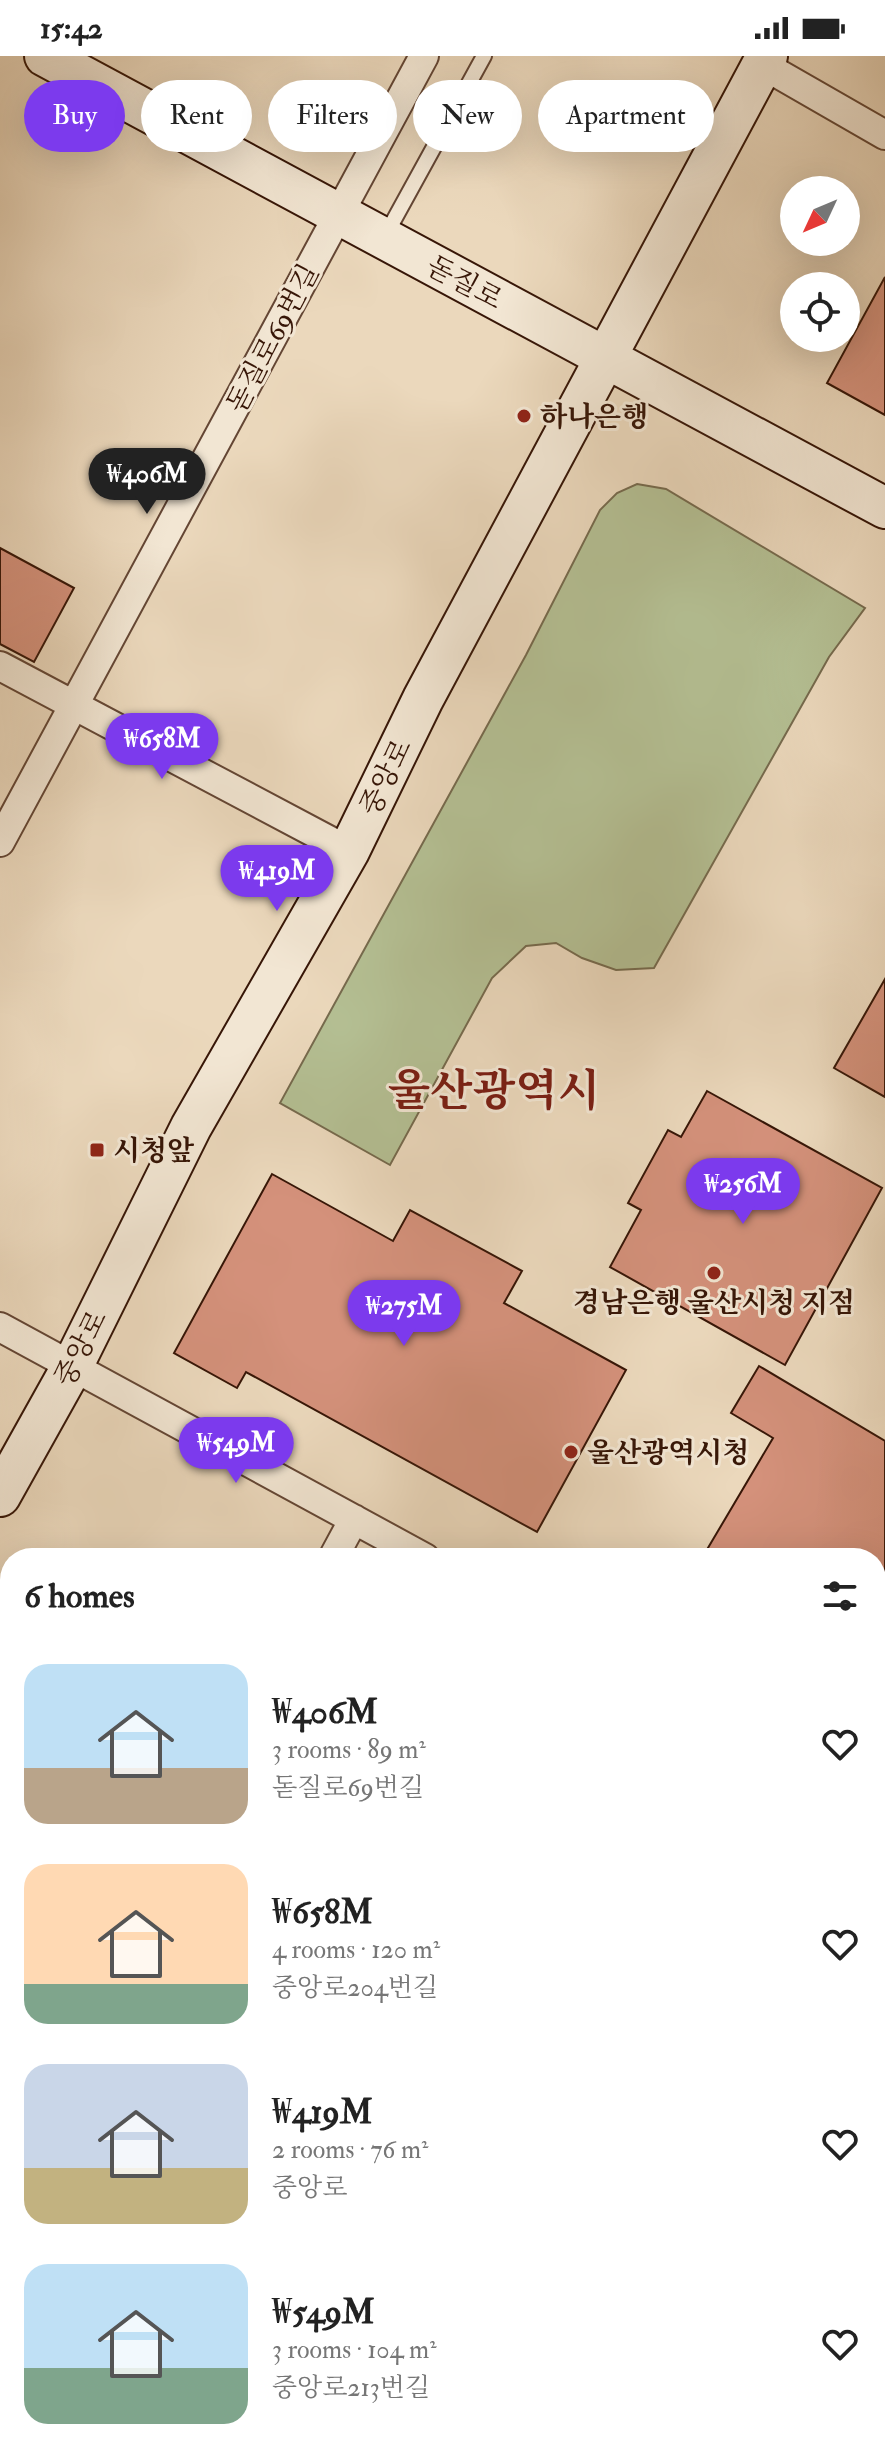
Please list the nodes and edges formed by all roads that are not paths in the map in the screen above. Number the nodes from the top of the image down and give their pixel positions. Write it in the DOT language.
graph roads {
  1 [pos="45,56"];
  2 [pos="424,56"];
  3 [pos="484,56"];
  4 [pos="765,60"];
  5 [pos="885,135"];
  6 [pos="339,214"];
  7 [pos="384,238"];
  8 [pos="606,358"];
  9 [pos="885,508"];
  10 [pos="0,666"];
  11 [pos="74,705"];
  12 [pos="0,842"];
  13 [pos="349,851"];
  14 [pos="0,1327"];
  15 [pos="72,1367"];
  16 [pos="0,1496"];
  17 [pos="354,1519"];
  18 [pos="338,1548"];
  19 [pos="407,1548"];
  1 -- 6 [label="main road, 돋질로"];
  2 -- 6 [label="street, 돋질로69번길"];
  3 -- 7 [label="lane"];
  4 -- 5 [label="street"];
  4 -- 8 [label="main road, 중앙로"];
  6 -- 7 [label="main road, 돋질로"];
  6 -- 11 [label="street, 돋질로69번길"];
  7 -- 8 [label="main road, 돋질로"];
  8 -- 9 [label="main road, 돋질로"];
  8 -- 13 [label="main road, 중앙로"];
  10 -- 11 [label="street"];
  11 -- 12 [label="street, 돋질로69번길"];
  11 -- 13 [label="street"];
  13 -- 15 [label="main road, 중앙로"];
  14 -- 15 [label="street"];
  15 -- 16 [label="main road, 중앙로"];
  15 -- 17 [label="street"];
  17 -- 18 [label="street"];
  17 -- 19 [label="street"];
}
